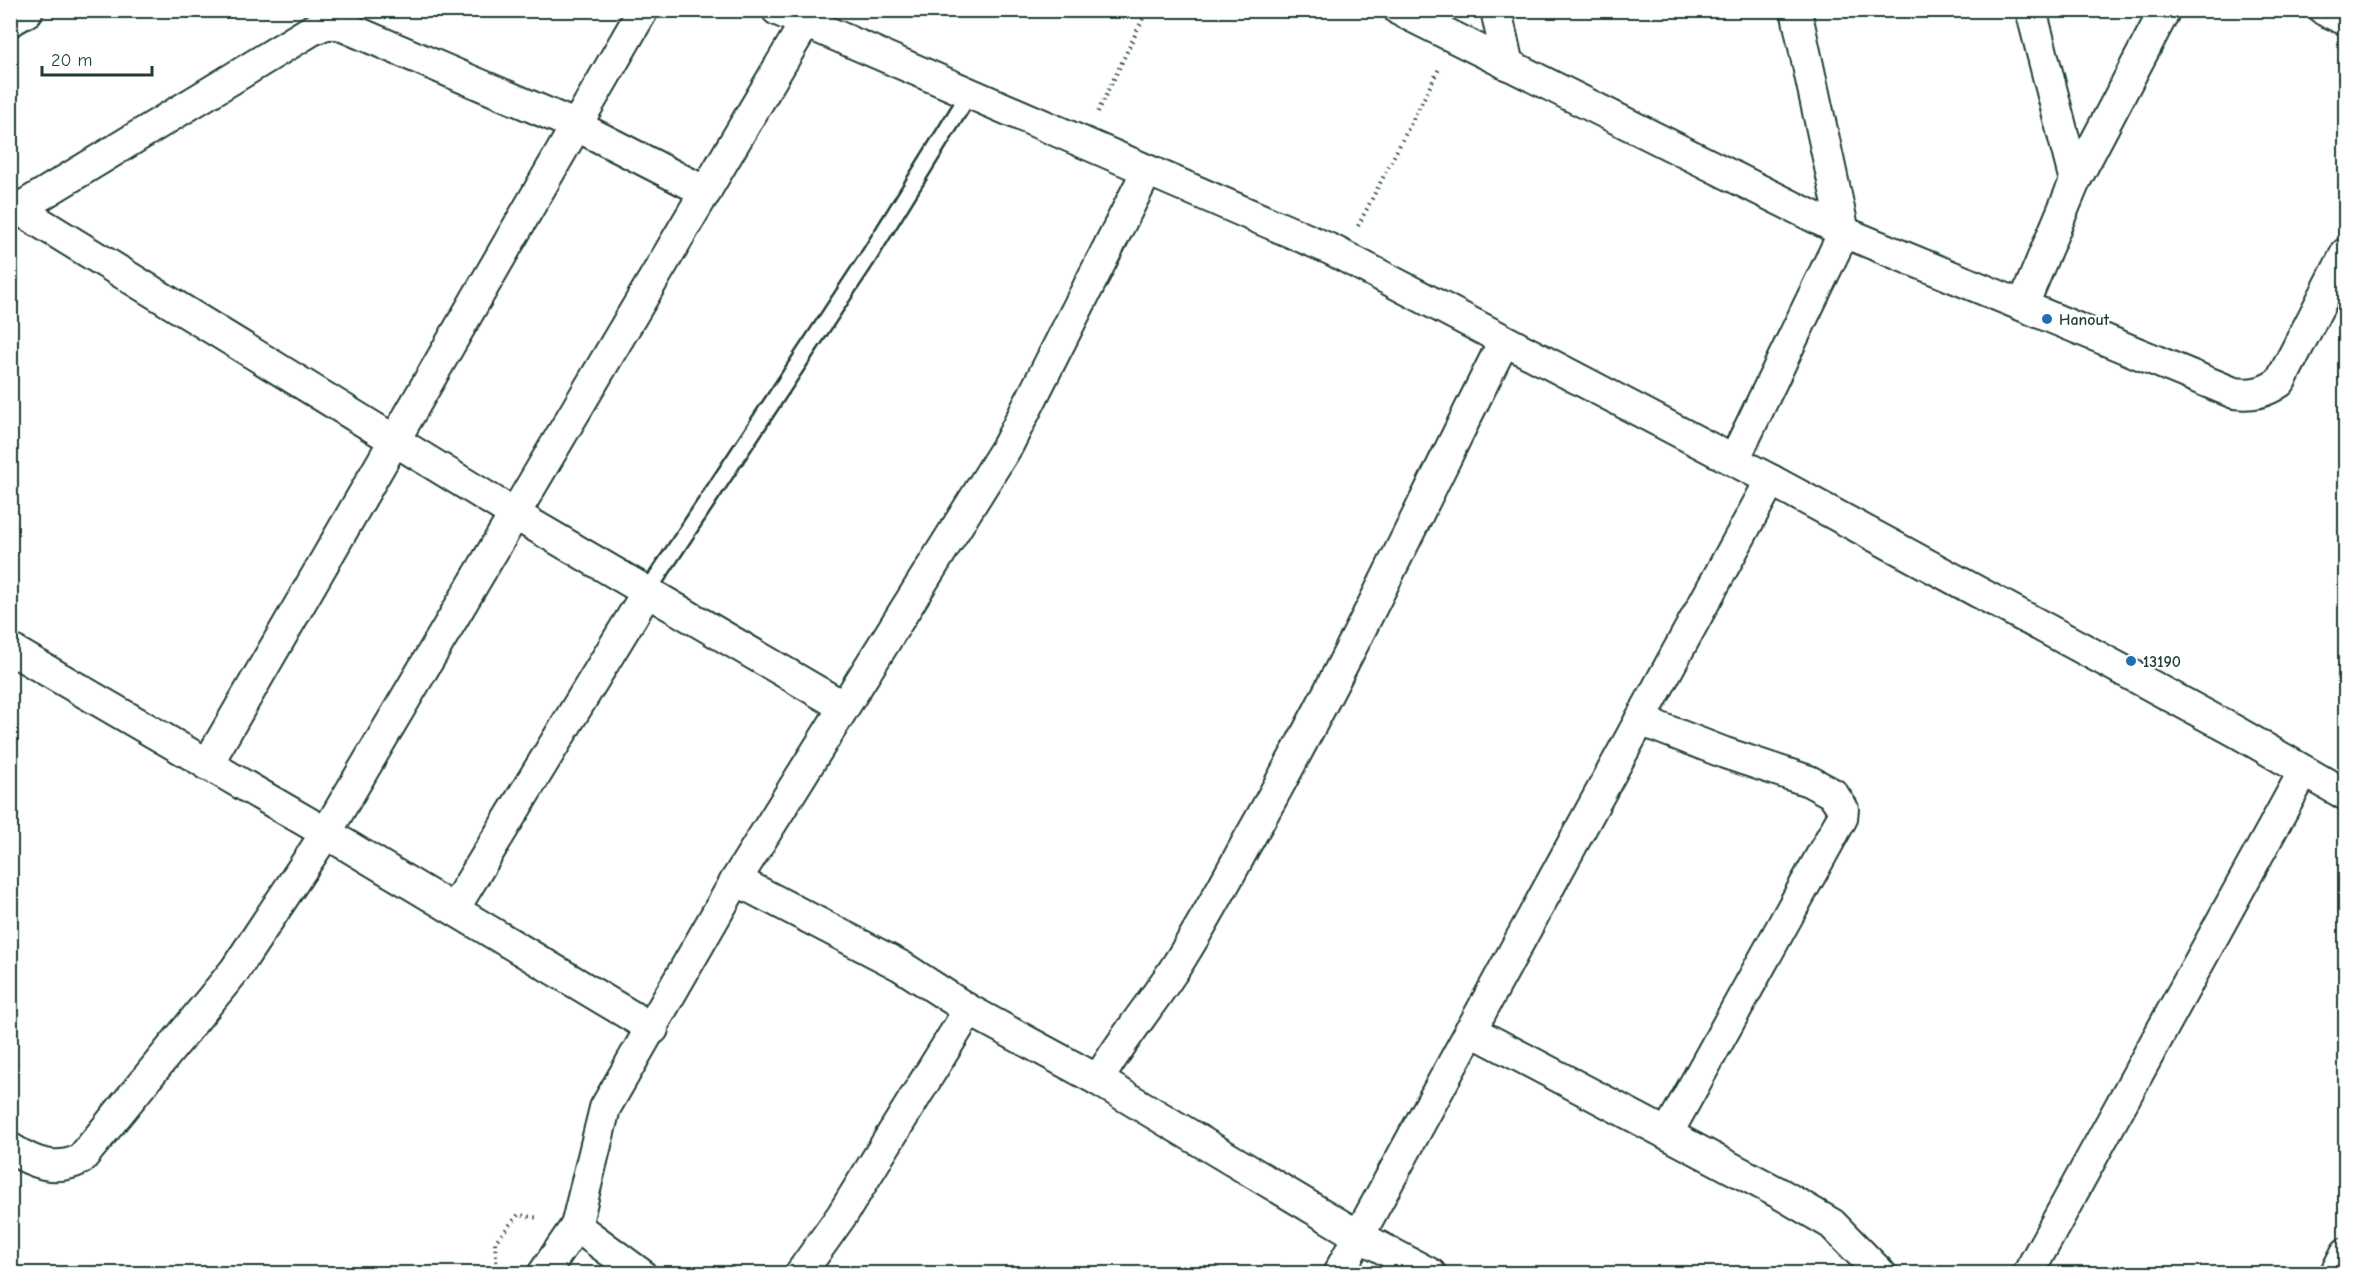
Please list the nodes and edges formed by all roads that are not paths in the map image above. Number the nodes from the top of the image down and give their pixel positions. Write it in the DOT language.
graph roads {
  1 [pos="26,10"];
  2 [pos="643,10"];
  3 [pos="777,10"];
  4 [pos="1399,10"];
  5 [pos="1496,10"];
  6 [pos="1796,10"];
  7 [pos="2031,10"];
  8 [pos="2165,10"];
  9 [pos="2324,10"];
  10 [pos="10,19"];
  11 [pos="2346,20"];
  12 [pos="805,23"];
  13 [pos="1508,65"];
  14 [pos="969,94"];
  15 [pos="577,126"];
  16 [pos="1147,171"];
  17 [pos="2075,181"];
  18 [pos="706,192"];
  19 [pos="14,212"];
  20 [pos="1844,231"];
  21 [pos="2346,253"];
  22 [pos="2023,305"];
  23 [pos="1504,341"];
  24 [pos="395,440"];
  25 [pos="1734,460"];
  26 [pos="1771,480"];
  27 [pos="516,515"];
  28 [pos="647,592"];
  29 [pos="10,649"];
  30 [pos="843,706"];
  31 [pos="1640,720"];
  32 [pos="207,765"];
  33 [pos="2304,771"];
  34 [pos="2346,795"];
  35 [pos="326,833"];
  36 [pos="736,880"];
  37 [pos="454,909"];
  38 [pos="969,1010"];
  39 [pos="653,1029"];
  40 [pos="1470,1030"];
  41 [pos="1098,1080"];
  42 [pos="1667,1134"];
  43 [pos="10,1148"];
  44 [pos="576,1226"];
  45 [pos="1359,1236"];
  46 [pos="2346,1253"];
  47 [pos="543,1274"];
  48 [pos="641,1274"];
  49 [pos="800,1274"];
  50 [pos="1338,1274"];
  51 [pos="1431,1274"];
  52 [pos="1881,1274"];
  53 [pos="2028,1274"];
  54 [pos="2335,1274"];
  1 -- 10 [label="main road"];
  2 -- 15 [label="street"];
  3 -- 12 [label="street"];
  4 -- 13 [label="street"];
  5 -- 13 [label="street"];
  6 -- 20 [label="street"];
  7 -- 17 [label="street"];
  8 -- 17 [label="street"];
  9 -- 11 [label="street"];
  12 -- 14 [label="street"];
  12 -- 18 [label="street"];
  13 -- 20 [label="street"];
  14 -- 16 [label="street"];
  14 -- 28 [label="lane"];
  15 -- 18 [label="street"];
  15 -- 19 [label="street"];
  15 -- 24 [label="street"];
  16 -- 23 [label="street"];
  16 -- 30 [label="street"];
  17 -- 22 [label="street"];
  18 -- 27 [label="street"];
  19 -- 24 [label="street"];
  20 -- 22 [label="street"];
  20 -- 25 [label="street"];
  21 -- 22 [label="street"];
  23 -- 25 [label="street"];
  23 -- 41 [label="street"];
  24 -- 27 [label="street"];
  24 -- 32 [label="street"];
  25 -- 26 [label="street"];
  26 -- 31 [label="street"];
  26 -- 33 [label="street"];
  27 -- 28 [label="street"];
  27 -- 35 [label="street"];
  28 -- 30 [label="street"];
  28 -- 37 [label="street"];
  29 -- 32 [label="street"];
  30 -- 36 [label="street"];
  31 -- 40 [label="street"];
  31 -- 42 [label="street"];
  32 -- 35 [label="street"];
  33 -- 34 [label="street"];
  33 -- 53 [label="street"];
  35 -- 37 [label="street"];
  35 -- 43 [label="street"];
  36 -- 38 [label="street"];
  36 -- 39 [label="street"];
  37 -- 39 [label="street"];
  38 -- 41 [label="street"];
  38 -- 49 [label="street"];
  39 -- 44 [label="street"];
  40 -- 42 [label="street"];
  40 -- 45 [label="street"];
  41 -- 45 [label="street"];
  42 -- 52 [label="street"];
  44 -- 47 [label="street"];
  44 -- 48 [label="street"];
  45 -- 50 [label="street"];
  45 -- 51 [label="street"];
  46 -- 54 [label="street"];
}
